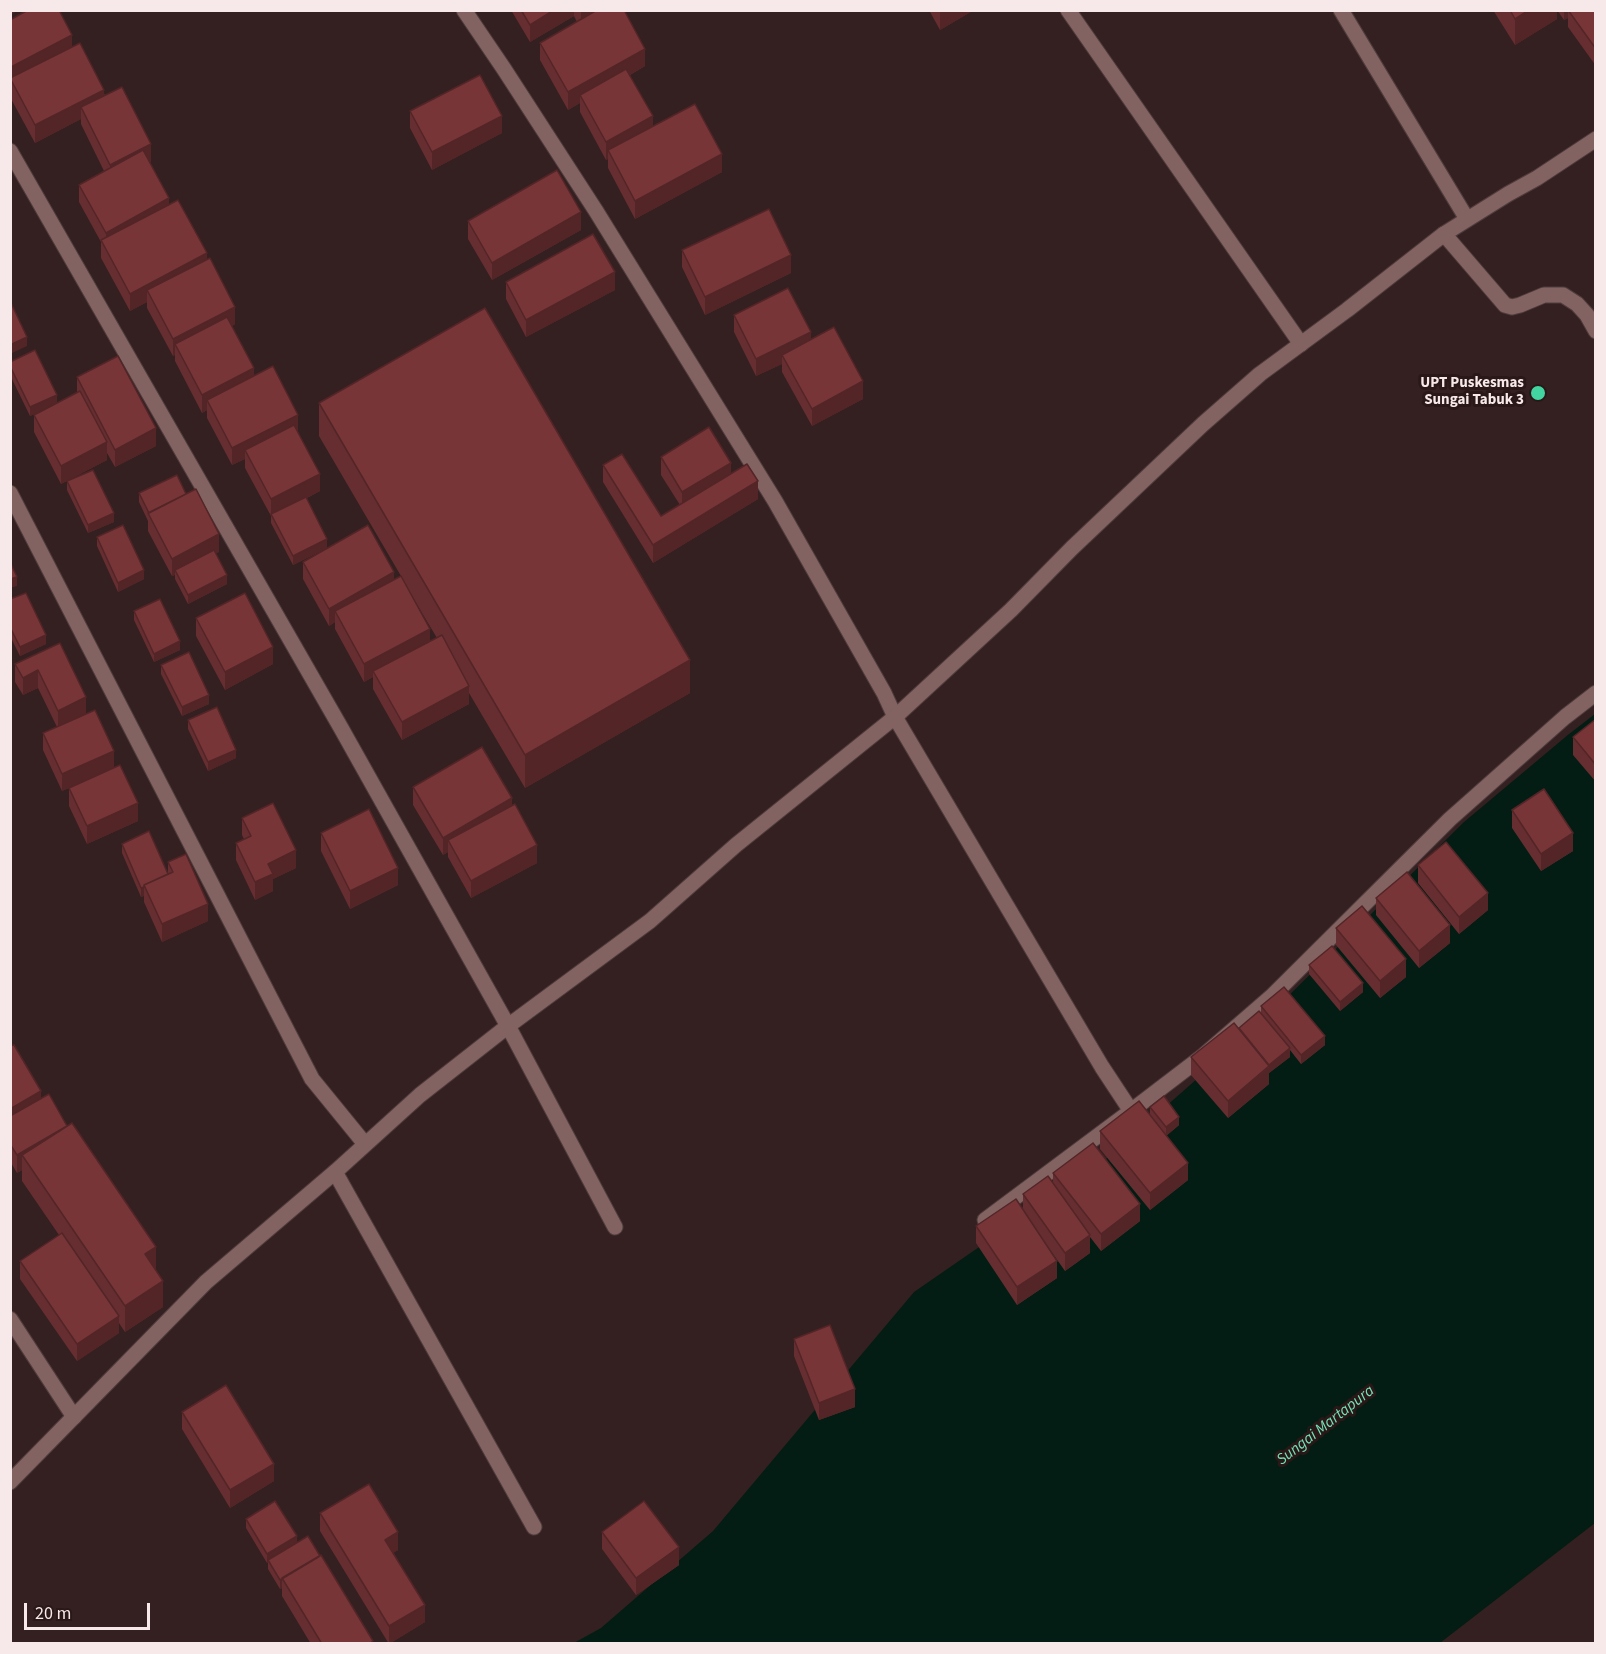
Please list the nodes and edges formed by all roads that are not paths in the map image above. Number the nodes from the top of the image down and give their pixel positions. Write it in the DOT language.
graph roads {
  1 [pos="464,10"];
  2 [pos="1068,10"];
  3 [pos="1341,10"];
  4 [pos="1596,139"];
  5 [pos="10,151"];
  6 [pos="1467,219"];
  7 [pos="1444,234"];
  8 [pos="1596,331"];
  9 [pos="1301,344"];
  10 [pos="10,493"];
  11 [pos="1596,693"];
  12 [pos="895,717"];
  13 [pos="508,1026"];
  14 [pos="1131,1111"];
  15 [pos="365,1144"];
  16 [pos="335,1172"];
  17 [pos="985,1220"];
  18 [pos="615,1227"];
  19 [pos="10,1320"];
  20 [pos="74,1417"];
  21 [pos="10,1482"];
  22 [pos="534,1527"];
  1 -- 12 [label="street"];
  2 -- 9 [label="street"];
  3 -- 6 [label="street"];
  4 -- 6 [label="street"];
  5 -- 13 [label="street"];
  6 -- 7 [label="street"];
  7 -- 8 [label="street"];
  7 -- 9 [label="street"];
  9 -- 12 [label="street"];
  10 -- 15 [label="street"];
  11 -- 14 [label="street"];
  12 -- 13 [label="street"];
  12 -- 14 [label="street"];
  13 -- 15 [label="street"];
  13 -- 18 [label="street"];
  14 -- 17 [label="street"];
  15 -- 16 [label="street"];
  16 -- 20 [label="street"];
  16 -- 22 [label="street"];
  19 -- 20 [label="street"];
  20 -- 21 [label="street"];
}
